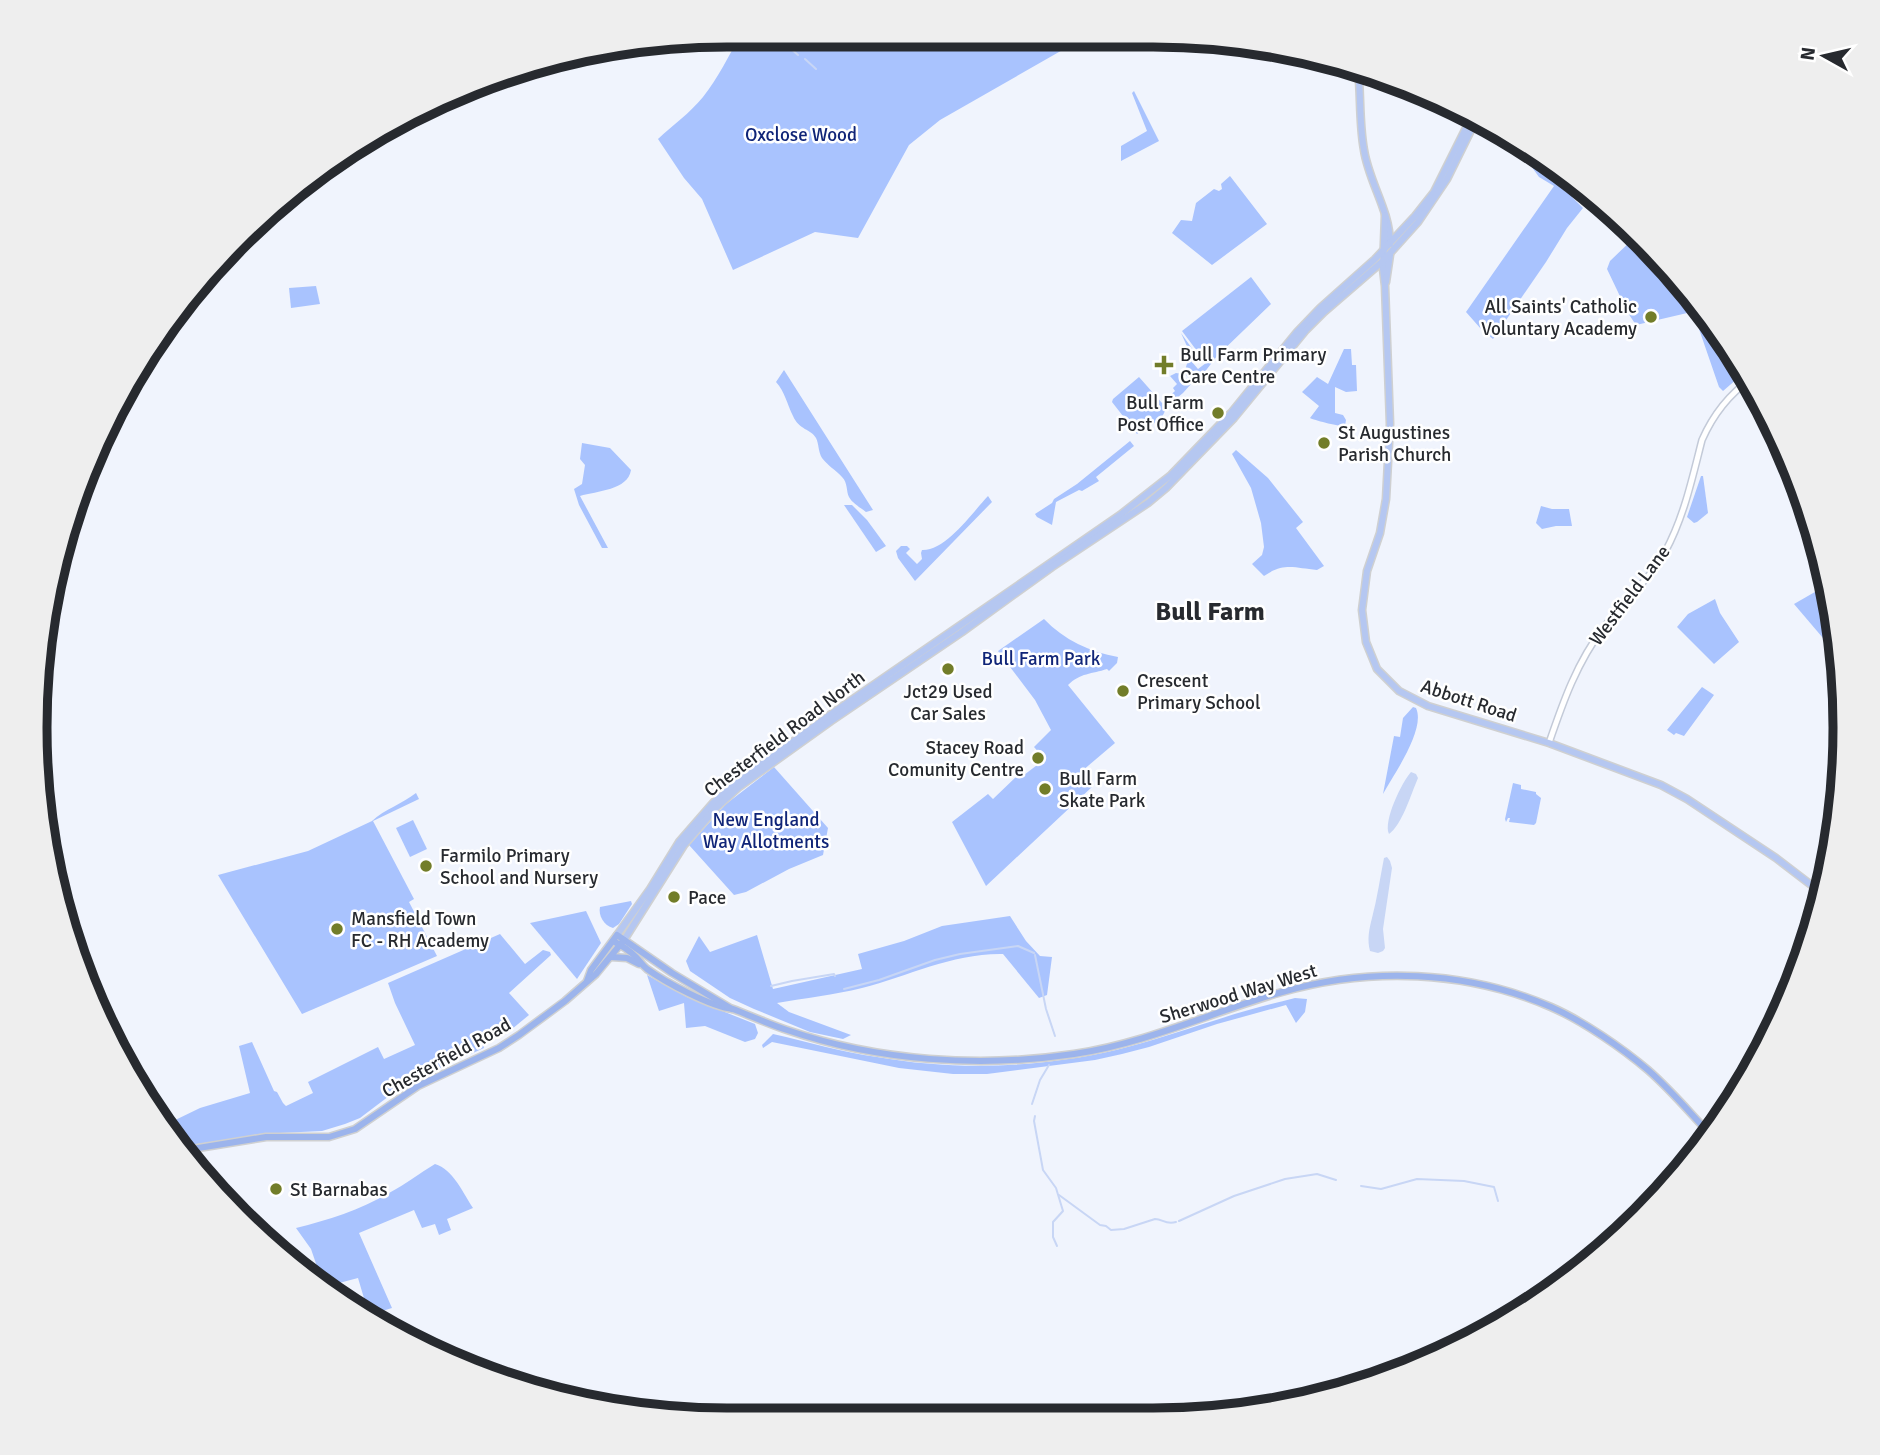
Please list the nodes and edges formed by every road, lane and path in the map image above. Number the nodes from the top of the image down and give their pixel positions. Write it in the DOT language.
graph roads {
  1 [pos="1359,79"];
  2 [pos="1468,125"];
  3 [pos="1472,127"];
  4 [pos="1385,215"];
  5 [pos="1389,223"];
  6 [pos="1405,227"];
  7 [pos="1390,243"];
  8 [pos="1387,252"];
  9 [pos="1383,261"];
  10 [pos="1367,274"];
  11 [pos="1384,283"];
  12 [pos="1741,386"];
  13 [pos="876,687"];
  14 [pos="799,741"];
  15 [pos="1549,743"];
  16 [pos="1814,886"];
  17 [pos="615,938"];
  18 [pos="622,942"];
  19 [pos="611,957"];
  20 [pos="643,966"];
  21 [pos="586,982"];
  22 [pos="733,1010"];
  23 [pos="1703,1127"];
  24 [pos="194,1149"];
  1 -- 4 [label="main road"];
  2 -- 6 [label="main road"];
  3 -- 8 [label="main road"];
  4 -- 5 [label="main road"];
  4 -- 8 [label="main road"];
  5 -- 6 [label="main road"];
  5 -- 7 [label="main road"];
  6 -- 7 [label="main road"];
  7 -- 8 [label="main road"];
  8 -- 9 [label="main road, Abbott Road"];
  8 -- 11 [label="main road, Abbott Road"];
  8 -- 13 [label="main road, Chesterfield Road North"];
  9 -- 10 [label="main road, Chesterfield Road North"];
  9 -- 11 [label="main road, Abbott Road"];
  10 -- 11 [label="main road"];
  10 -- 13 [label="main road, Chesterfield Road North"];
  11 -- 15 [label="main road, Abbott Road"];
  12 -- 15 [label="street, Westfield Lane"];
  13 -- 14 [label="main road, Chesterfield Road North"];
  14 -- 17 [label="main road, Chesterfield Road North"];
  14 -- 18 [label="main road, Chesterfield Road North"];
  15 -- 16 [label="main road, Abbott Road"];
  17 -- 18 [label="highway, Sherwood Way West"];
  17 -- 21 [label="highway, Chesterfield Road North"];
  18 -- 19 [label="highway, Chesterfield Road North"];
  18 -- 20 [label="highway, Sherwood Way West"];
  18 -- 22 [label="highway, Sherwood Way West"];
  19 -- 20 [label="highway"];
  19 -- 21 [label="highway, Chesterfield Road North"];
  20 -- 22 [label="highway, Sherwood Way West"];
  21 -- 24 [label="highway, Chesterfield Road"];
  22 -- 23 [label="highway, Sherwood Way West"];
}
